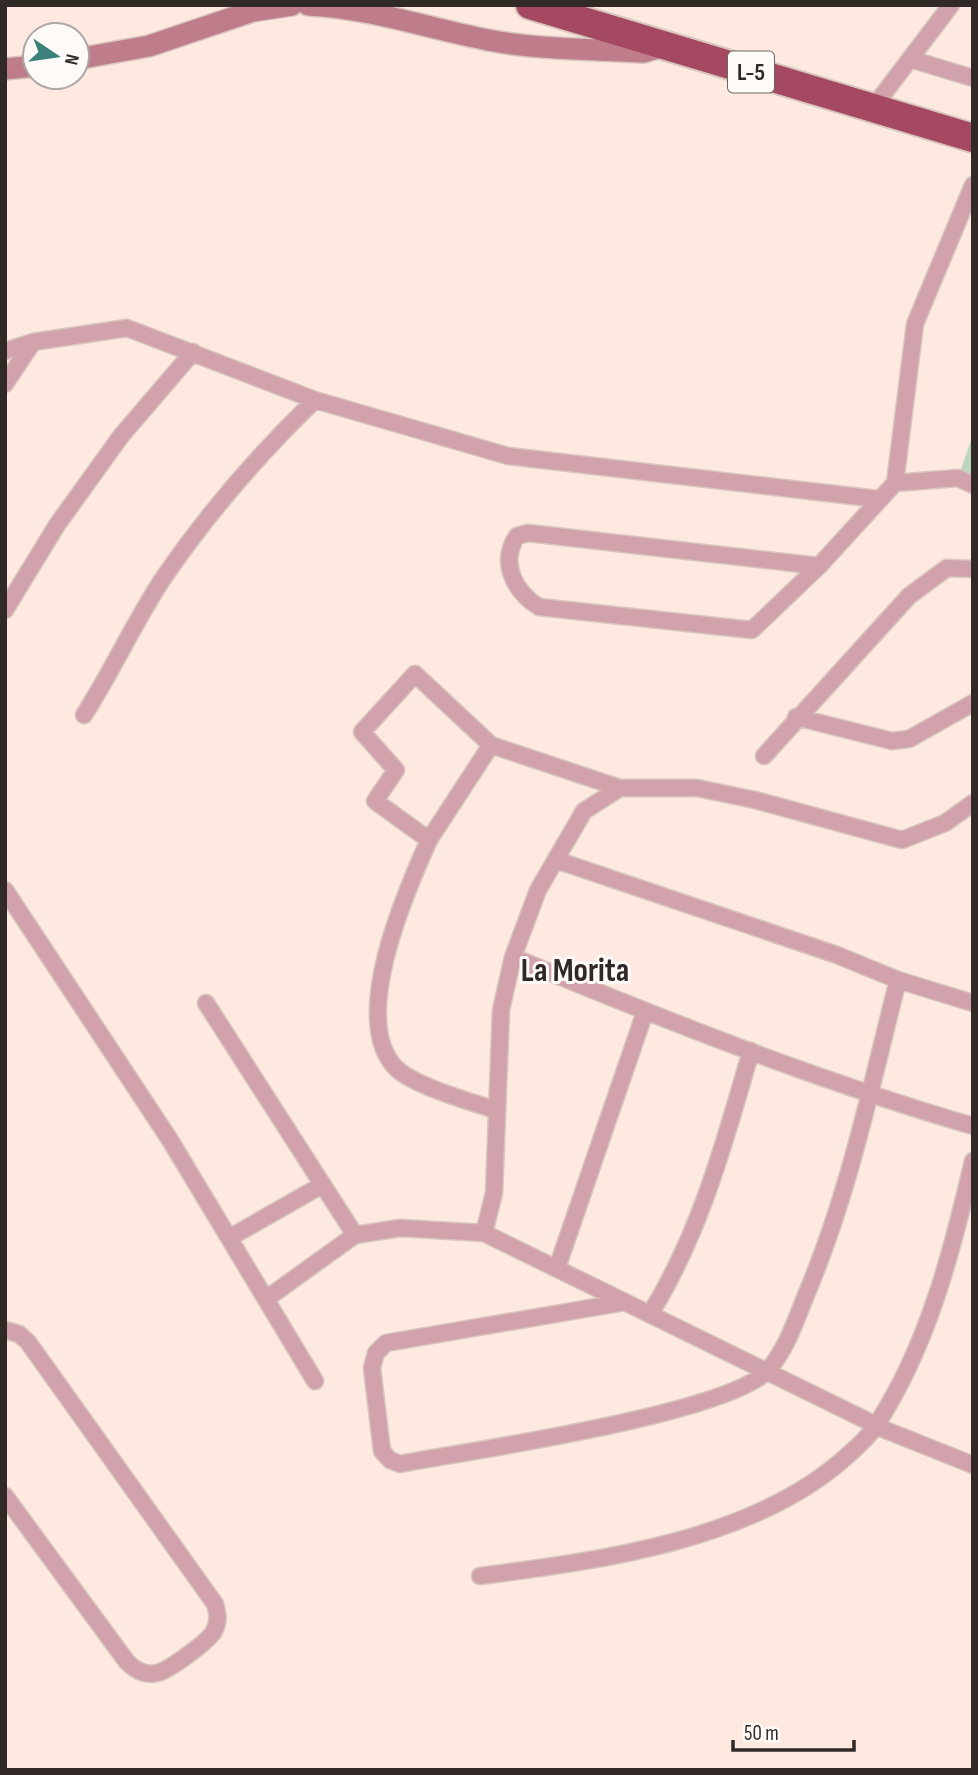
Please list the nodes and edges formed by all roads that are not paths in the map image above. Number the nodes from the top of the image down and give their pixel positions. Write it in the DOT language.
graph roads {
  1 [pos="292,5"];
  2 [pos="308,5"];
  3 [pos="530,5"];
  4 [pos="951,5"];
  5 [pos="665,46"];
  6 [pos="91,56"];
  7 [pos="910,59"];
  8 [pos="973,78"];
  9 [pos="872,109"];
  10 [pos="973,138"];
  11 [pos="973,185"];
  12 [pos="33,342"];
  13 [pos="5,351"];
  14 [pos="193,352"];
  15 [pos="5,384"];
  16 [pos="315,400"];
  17 [pos="895,483"];
  18 [pos="973,485"];
  19 [pos="877,499"];
  20 [pos="819,566"];
  21 [pos="973,569"];
  22 [pos="5,610"];
  23 [pos="973,702"];
  24 [pos="83,715"];
  25 [pos="796,717"];
  26 [pos="491,745"];
  27 [pos="764,756"];
  28 [pos="620,788"];
  29 [pos="973,803"];
  30 [pos="429,841"];
  31 [pos="556,860"];
  32 [pos="5,890"];
  33 [pos="513,957"];
  34 [pos="898,980"];
  35 [pos="206,1003"];
  36 [pos="973,1003"];
  37 [pos="645,1012"];
  38 [pos="751,1051"];
  39 [pos="869,1095"];
  40 [pos="496,1110"];
  41 [pos="973,1126"];
  42 [pos="973,1161"];
  43 [pos="321,1185"];
  44 [pos="484,1233"];
  45 [pos="355,1235"];
  46 [pos="229,1238"];
  47 [pos="556,1268"];
  48 [pos="266,1299"];
  49 [pos="625,1302"];
  50 [pos="650,1314"];
  51 [pos="5,1330"];
  52 [pos="767,1372"];
  53 [pos="315,1381"];
  54 [pos="877,1426"];
  55 [pos="973,1465"];
  56 [pos="5,1496"];
  57 [pos="480,1576"];
  1 -- 6 [label="street"];
  2 -- 5 [label="street"];
  3 -- 5 [label="highway, L-5"];
  4 -- 7 [label="street"];
  5 -- 9 [label="highway, L-5"];
  7 -- 8 [label="street"];
  7 -- 9 [label="street"];
  9 -- 10 [label="highway, L-5"];
  11 -- 17 [label="street"];
  12 -- 13 [label="street"];
  12 -- 14 [label="street"];
  12 -- 15 [label="street"];
  14 -- 16 [label="street"];
  14 -- 22 [label="street"];
  16 -- 19 [label="street"];
  16 -- 24 [label="street"];
  17 -- 18 [label="street"];
  17 -- 19 [label="street"];
  19 -- 20 [label="street"];
  20 -- 20 [label="street"];
  21 -- 25 [label="street"];
  23 -- 25 [label="street"];
  25 -- 27 [label="street"];
  26 -- 28 [label="street"];
  26 -- 30 [label="street"];
  26 -- 30 [label="street"];
  28 -- 29 [label="street"];
  28 -- 31 [label="street"];
  30 -- 40 [label="street"];
  31 -- 33 [label="street"];
  31 -- 34 [label="street"];
  32 -- 46 [label="street"];
  33 -- 37 [label="street"];
  33 -- 40 [label="street"];
  34 -- 36 [label="street"];
  34 -- 39 [label="street"];
  35 -- 43 [label="street"];
  37 -- 38 [label="street"];
  37 -- 47 [label="street"];
  38 -- 39 [label="street"];
  38 -- 50 [label="street"];
  39 -- 41 [label="street"];
  39 -- 52 [label="street"];
  40 -- 44 [label="street"];
  42 -- 54 [label="street"];
  43 -- 45 [label="street"];
  43 -- 46 [label="street"];
  44 -- 45 [label="street"];
  44 -- 47 [label="street"];
  45 -- 48 [label="street"];
  46 -- 48 [label="street"];
  47 -- 49 [label="street"];
  48 -- 53 [label="street"];
  49 -- 50 [label="street"];
  49 -- 52 [label="street"];
  50 -- 52 [label="street"];
  51 -- 56 [label="street"];
  52 -- 54 [label="street"];
  54 -- 55 [label="street"];
  54 -- 57 [label="street"];
}
